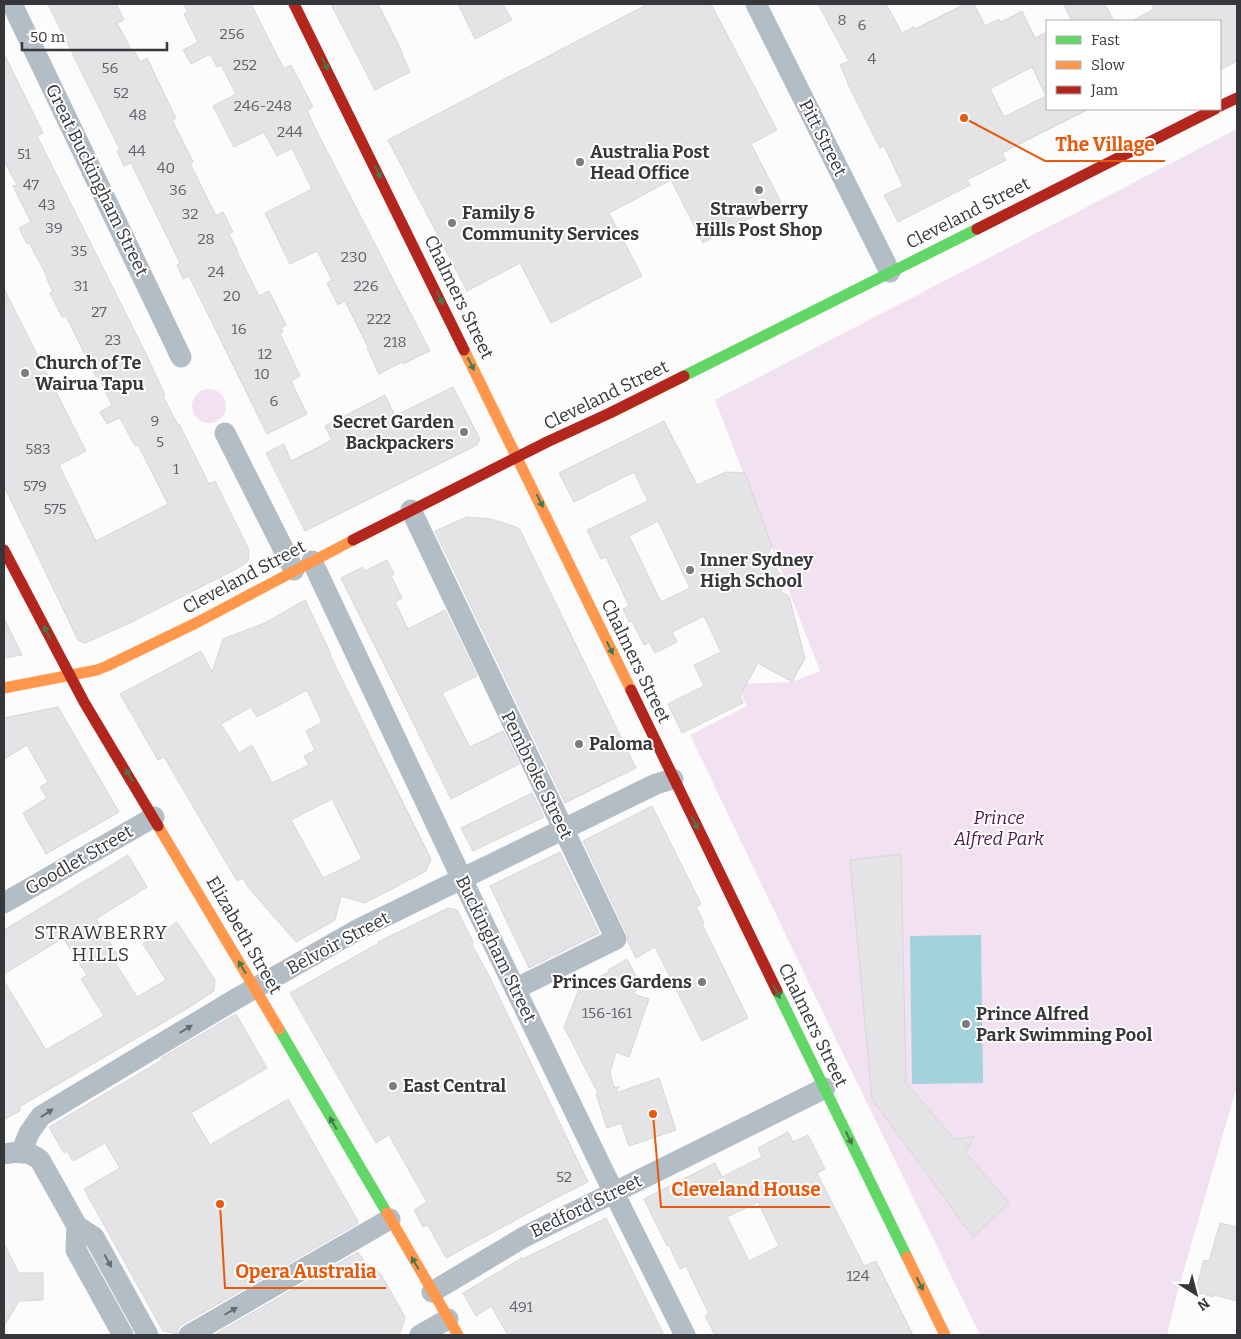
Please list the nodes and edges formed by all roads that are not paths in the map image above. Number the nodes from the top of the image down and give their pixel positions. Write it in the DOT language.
graph roads {
  1 [pos="12,4"];
  2 [pos="294,4"];
  3 [pos="756,4"];
  4 [pos="1237,98"];
  5 [pos="1221,106"];
  6 [pos="1213,110"];
  7 [pos="890,272"];
  8 [pos="181,357"];
  9 [pos="225,433"];
  10 [pos="518,457"];
  11 [pos="411,510"];
  12 [pos="4,550"];
  13 [pos="303,565"];
  14 [pos="70,675"];
  15 [pos="4,688"];
  16 [pos="673,779"];
  17 [pos="154,817"];
  18 [pos="563,830"];
  19 [pos="462,879"];
  20 [pos="4,903"];
  21 [pos="255,988"];
  22 [pos="515,989"];
  23 [pos="825,1088"];
  24 [pos="12,1153"];
  25 [pos="614,1193"];
  26 [pos="390,1219"];
  27 [pos="77,1226"];
  28 [pos="432,1292"];
  29 [pos="453,1327"];
  30 [pos="122,1335"];
  31 [pos="148,1335"];
  32 [pos="189,1335"];
  33 [pos="420,1335"];
  34 [pos="684,1335"];
  35 [pos="944,1335"];
  1 -- 8 [label="street, Great Buckingham Street"];
  2 -- 10 [label="main road, Chalmers Street, one-way"];
  3 -- 7 [label="street, Pitt Street"];
  4 -- 5 [label="main road"];
  6 -- 7 [label="main road, Cleveland Street"];
  7 -- 10 [label="main road, Cleveland Street"];
  9 -- 13 [label="street"];
  10 -- 11 [label="main road, Cleveland Street"];
  10 -- 16 [label="main road, Chalmers Street, one-way"];
  11 -- 13 [label="main road, Cleveland Street"];
  11 -- 18 [label="street, Pembroke Street"];
  14 -- 12 [label="main road, Elizabeth Street, one-way"];
  13 -- 14 [label="main road, Cleveland Street"];
  13 -- 19 [label="street, Buckingham Street"];
  14 -- 15 [label="main road, Cleveland Street"];
  17 -- 14 [label="main road, Elizabeth Street, one-way"];
  16 -- 18 [label="street, Belvoir Street"];
  16 -- 23 [label="main road, Chalmers Street, one-way"];
  17 -- 20 [label="street, Goodlet Street"];
  21 -- 17 [label="main road, Elizabeth Street, one-way"];
  18 -- 19 [label="street, Belvoir Street"];
  18 -- 22 [label="street, Pembroke Street"];
  19 -- 21 [label="street, Belvoir Street"];
  19 -- 22 [label="street, Buckingham Street"];
  24 -- 21 [label="street, Belvoir Street, one-way"];
  26 -- 21 [label="main road, Elizabeth Street, one-way"];
  22 -- 25 [label="street, Buckingham Street"];
  23 -- 25 [label="street, Bedford Street"];
  23 -- 35 [label="main road, Chalmers Street, one-way"];
  24 -- 27 [label="street"];
  25 -- 28 [label="street, Bedford Street"];
  25 -- 34 [label="street, Buckingham Street"];
  28 -- 26 [label="main road, Elizabeth Street, one-way"];
  32 -- 26 [label="street, one-way"];
  27 -- 30 [label="street"];
  27 -- 31 [label="street, one-way"];
  28 -- 29 [label="main road, Elizabeth Street"];
  29 -- 33 [label="street"];
}
